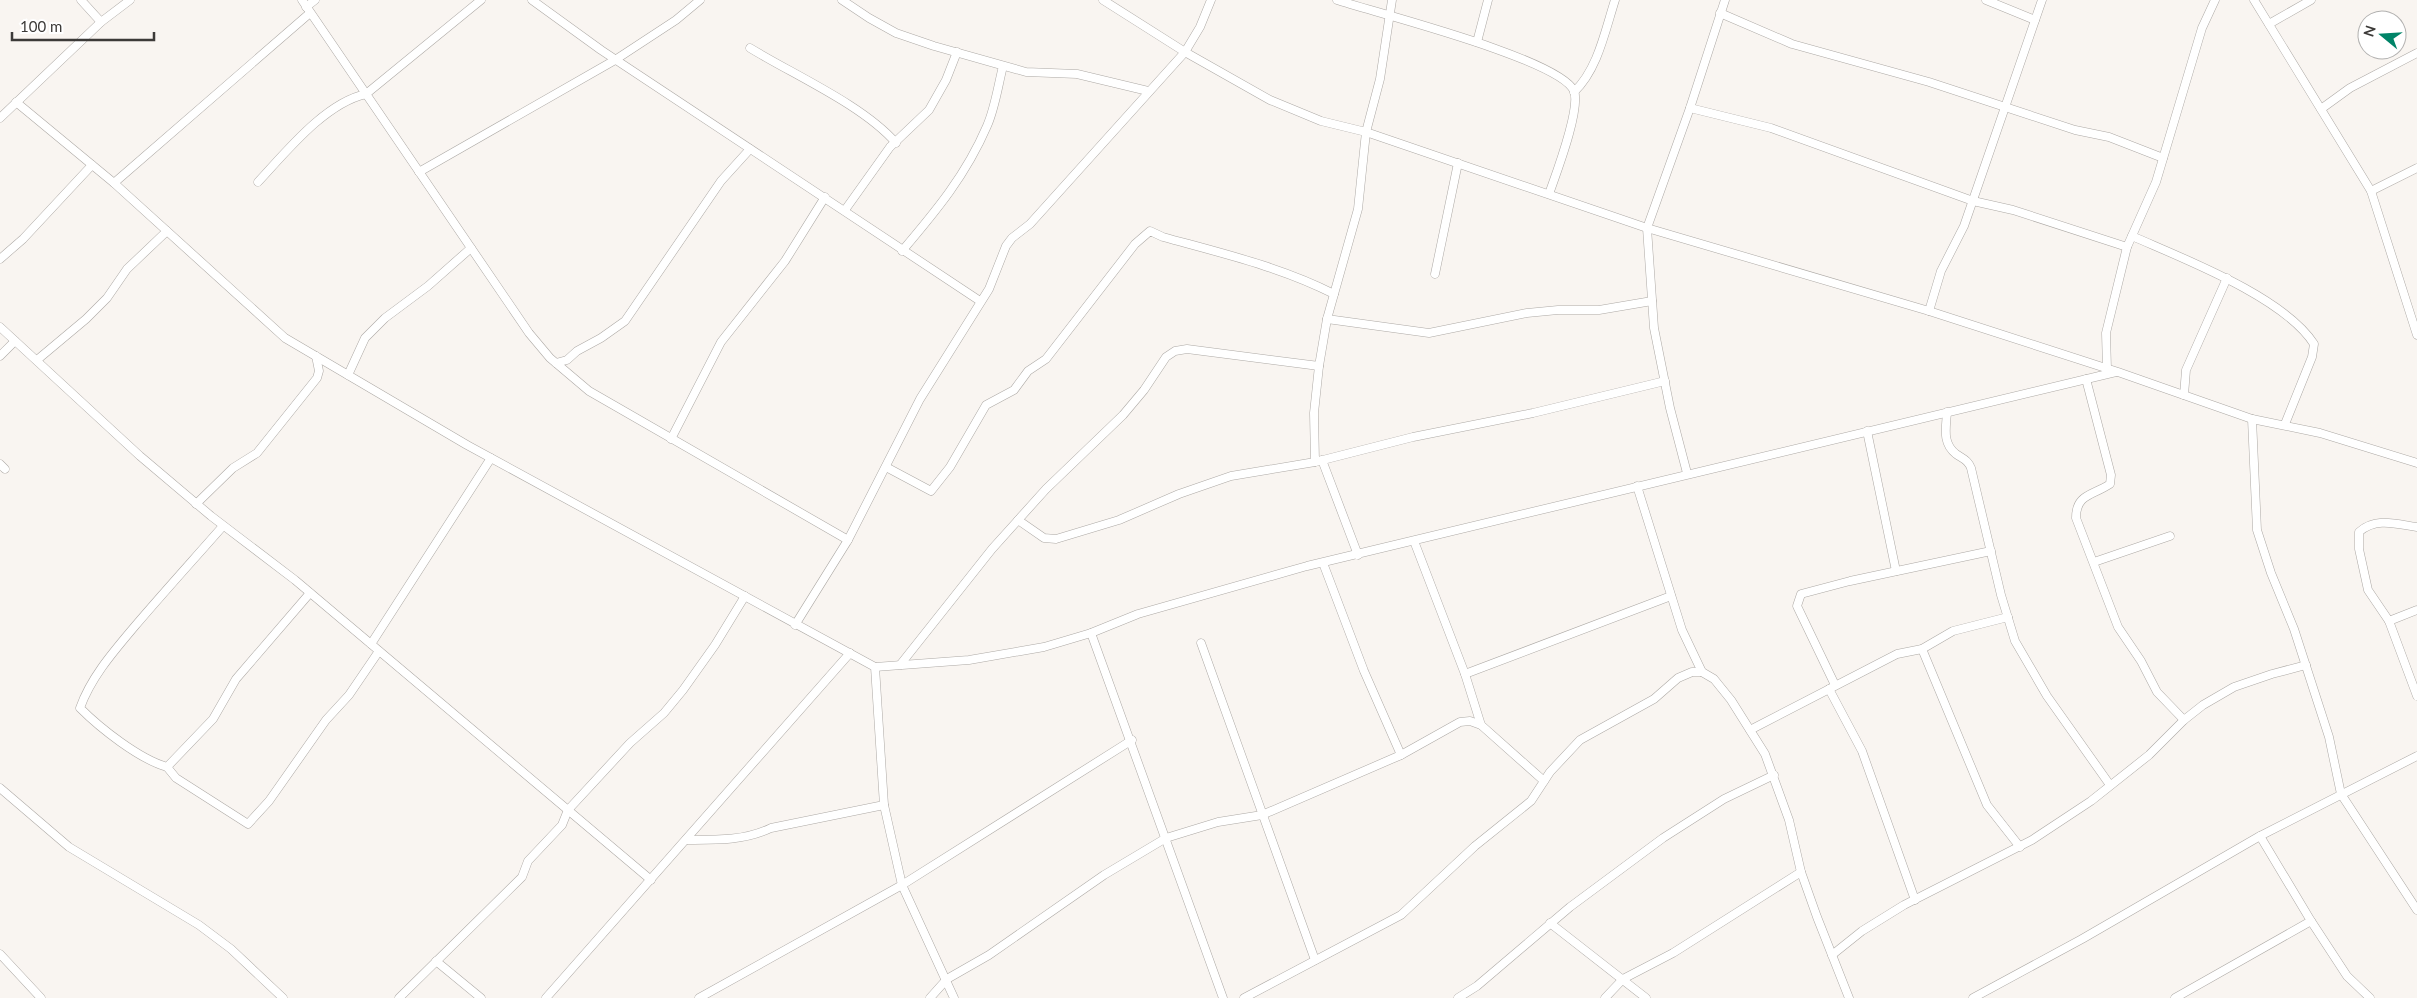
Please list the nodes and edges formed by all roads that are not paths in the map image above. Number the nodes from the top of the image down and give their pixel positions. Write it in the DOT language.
graph roads {
  1 [pos="81,0"];
  2 [pos="130,0"];
  3 [pos="316,0"];
  4 [pos="481,0"];
  5 [pos="532,0"];
  6 [pos="700,0"];
  7 [pos="842,0"];
  8 [pos="1211,0"];
  9 [pos="1337,0"];
  10 [pos="1392,0"];
  11 [pos="1488,0"];
  12 [pos="1615,0"];
  13 [pos="1725,0"];
  14 [pos="1986,0"];
  15 [pos="2042,0"];
  16 [pos="2215,0"];
  17 [pos="2254,0"];
  18 [pos="2311,0"];
  19 [pos="1105,1"];
  20 [pos="306,7"];
  21 [pos="1720,13"];
  22 [pos="1389,17"];
  23 [pos="2036,20"];
  24 [pos="101,22"];
  25 [pos="2269,24"];
  26 [pos="1477,42"];
  27 [pos="750,48"];
  28 [pos="957,52"];
  29 [pos="1185,52"];
  30 [pos="2417,53"];
  31 [pos="615,60"];
  32 [pos="1003,66"];
  33 [pos="1148,91"];
  34 [pos="1574,92"];
  35 [pos="366,94"];
  36 [pos="16,102"];
  37 [pos="1690,108"];
  38 [pos="2006,108"];
  39 [pos="2321,109"];
  40 [pos="0,118"];
  41 [pos="1366,132"];
  42 [pos="896,142"];
  43 [pos="750,149"];
  44 [pos="2163,158"];
  45 [pos="1458,163"];
  46 [pos="92,165"];
  47 [pos="2417,168"];
  48 [pos="419,172"];
  49 [pos="258,182"];
  50 [pos="114,183"];
  51 [pos="2371,191"];
  52 [pos="1549,194"];
  53 [pos="825,197"];
  54 [pos="1973,201"];
  55 [pos="845,210"];
  56 [pos="1646,228"];
  57 [pos="167,230"];
  58 [pos="2132,236"];
  59 [pos="2128,247"];
  60 [pos="471,248"];
  61 [pos="902,251"];
  62 [pos="0,259"];
  63 [pos="1435,274"];
  64 [pos="2228,278"];
  65 [pos="1334,294"];
  66 [pos="980,301"];
  67 [pos="1652,301"];
  68 [pos="1929,311"];
  69 [pos="1327,319"];
  70 [pos="0,327"];
  71 [pos="2417,335"];
  72 [pos="16,341"];
  73 [pos="0,356"];
  74 [pos="316,356"];
  75 [pos="37,360"];
  76 [pos="556,363"];
  77 [pos="1319,366"];
  78 [pos="2107,369"];
  79 [pos="2118,372"];
  80 [pos="348,375"];
  81 [pos="2086,379"];
  82 [pos="1664,381"];
  83 [pos="2184,395"];
  84 [pos="1947,412"];
  85 [pos="2252,419"];
  86 [pos="2284,424"];
  87 [pos="1867,431"];
  88 [pos="671,439"];
  89 [pos="491,458"];
  90 [pos="1319,461"];
  91 [pos="2417,463"];
  92 [pos="886,468"];
  93 [pos="1687,474"];
  94 [pos="1638,486"];
  95 [pos="196,504"];
  96 [pos="1018,520"];
  97 [pos="223,526"];
  98 [pos="2417,527"];
  99 [pos="2170,536"];
  100 [pos="848,540"];
  101 [pos="1414,541"];
  102 [pos="1991,551"];
  103 [pos="1358,555"];
  104 [pos="2094,562"];
  105 [pos="1323,563"];
  106 [pos="1896,571"];
  107 [pos="310,593"];
  108 [pos="745,596"];
  109 [pos="1671,596"];
  110 [pos="2417,610"];
  111 [pos="2008,618"];
  112 [pos="2389,621"];
  113 [pos="795,625"];
  114 [pos="1091,633"];
  115 [pos="1201,643"];
  116 [pos="371,644"];
  117 [pos="1922,649"];
  118 [pos="379,651"];
  119 [pos="850,653"];
  120 [pos="900,665"];
  121 [pos="2306,665"];
  122 [pos="875,667"];
  123 [pos="1702,672"];
  124 [pos="1465,674"];
  125 [pos="1832,687"];
  126 [pos="2417,696"];
  127 [pos="2184,720"];
  128 [pos="1482,725"];
  129 [pos="1750,730"];
  130 [pos="1132,740"];
  131 [pos="1400,756"];
  132 [pos="2417,756"];
  133 [pos="167,767"];
  134 [pos="1774,775"];
  135 [pos="1544,781"];
  136 [pos="2110,785"];
  137 [pos="0,788"];
  138 [pos="2342,794"];
  139 [pos="884,805"];
  140 [pos="568,810"];
  141 [pos="1262,815"];
  142 [pos="2260,836"];
  143 [pos="1166,838"];
  144 [pos="686,840"];
  145 [pos="2020,847"];
  146 [pos="1801,872"];
  147 [pos="651,880"];
  148 [pos="902,885"];
  149 [pos="1915,900"];
  150 [pos="2417,910"];
  151 [pos="2311,921"];
  152 [pos="1550,923"];
  153 [pos="0,954"];
  154 [pos="1832,955"];
  155 [pos="1315,960"];
  156 [pos="436,961"];
  157 [pos="1623,979"];
  158 [pos="947,980"];
  159 [pos="41,998"];
  160 [pos="283,998"];
  161 [pos="399,998"];
  162 [pos="481,998"];
  163 [pos="546,998"];
  164 [pos="699,998"];
  165 [pos="930,998"];
  166 [pos="954,998"];
  167 [pos="1223,998"];
  168 [pos="1244,998"];
  169 [pos="1458,998"];
  170 [pos="1605,998"];
  171 [pos="1646,998"];
  172 [pos="1849,998"];
  173 [pos="1973,998"];
  174 [pos="2175,998"];
  175 [pos="2370,998"];
  1 -- 24 [label="street"];
  2 -- 24 [label="street"];
  3 -- 20 [label="street"];
  4 -- 35 [label="street"];
  5 -- 31 [label="street"];
  6 -- 31 [label="street"];
  7 -- 28 [label="street"];
  8 -- 29 [label="street"];
  9 -- 22 [label="street"];
  10 -- 22 [label="street"];
  11 -- 26 [label="street"];
  12 -- 34 [label="street"];
  13 -- 21 [label="street"];
  14 -- 23 [label="street"];
  15 -- 23 [label="street"];
  16 -- 44 [label="street"];
  17 -- 25 [label="street"];
  18 -- 25 [label="street"];
  19 -- 29 [label="street"];
  20 -- 35 [label="street"];
  20 -- 50 [label="street"];
  21 -- 37 [label="street"];
  21 -- 38 [label="street"];
  22 -- 26 [label="street"];
  22 -- 41 [label="street"];
  23 -- 38 [label="street"];
  24 -- 36 [label="street"];
  25 -- 39 [label="street"];
  26 -- 34 [label="street"];
  27 -- 42 [label="street"];
  28 -- 32 [label="street"];
  28 -- 42 [label="street"];
  29 -- 33 [label="street"];
  29 -- 41 [label="street"];
  30 -- 39 [label="street"];
  31 -- 43 [label="street"];
  31 -- 48 [label="street"];
  32 -- 33 [label="street"];
  32 -- 61 [label="street"];
  33 -- 66 [label="street"];
  34 -- 52 [label="street"];
  35 -- 48 [label="street"];
  35 -- 49 [label="street"];
  36 -- 40 [label="street"];
  36 -- 46 [label="street"];
  37 -- 54 [label="street"];
  37 -- 56 [label="street"];
  38 -- 44 [label="street"];
  38 -- 54 [label="street"];
  39 -- 51 [label="street"];
  41 -- 45 [label="street"];
  41 -- 65 [label="street"];
  42 -- 55 [label="street"];
  43 -- 53 [label="street"];
  43 -- 76 [label="street"];
  44 -- 58 [label="street"];
  45 -- 52 [label="street"];
  45 -- 63 [label="street"];
  46 -- 50 [label="street"];
  46 -- 62 [label="street"];
  47 -- 51 [label="street"];
  48 -- 60 [label="street"];
  50 -- 57 [label="street"];
  51 -- 71 [label="street"];
  52 -- 56 [label="street"];
  53 -- 55 [label="street"];
  53 -- 88 [label="street"];
  54 -- 59 [label="street"];
  54 -- 68 [label="street"];
  55 -- 61 [label="street"];
  56 -- 67 [label="street"];
  56 -- 68 [label="street"];
  57 -- 74 [label="street"];
  57 -- 75 [label="street"];
  58 -- 59 [label="street"];
  58 -- 64 [label="street"];
  59 -- 78 [label="street"];
  60 -- 76 [label="street"];
  60 -- 80 [label="street"];
  61 -- 66 [label="street"];
  64 -- 83 [label="street"];
  64 -- 86 [label="street"];
  65 -- 69 [label="street"];
  65 -- 92 [label="street"];
  66 -- 92 [label="street"];
  67 -- 69 [label="street"];
  67 -- 82 [label="street"];
  68 -- 78 [label="street"];
  69 -- 77 [label="street"];
  70 -- 72 [label="street"];
  72 -- 73 [label="street"];
  72 -- 75 [label="street"];
  74 -- 80 [label="street"];
  74 -- 95 [label="street"];
  75 -- 95 [label="street"];
  76 -- 88 [label="street"];
  77 -- 90 [label="street"];
  77 -- 96 [label="street"];
  78 -- 79 [label="street"];
  79 -- 81 [label="street"];
  79 -- 83 [label="street"];
  80 -- 89 [label="street"];
  81 -- 84 [label="street"];
  81 -- 104 [label="street"];
  82 -- 90 [label="street"];
  82 -- 93 [label="street"];
  83 -- 85 [label="street"];
  84 -- 87 [label="street"];
  84 -- 102 [label="street"];
  85 -- 86 [label="street"];
  85 -- 121 [label="street"];
  86 -- 91 [label="street"];
  87 -- 93 [label="street"];
  87 -- 106 [label="street"];
  88 -- 100 [label="street"];
  89 -- 108 [label="street"];
  89 -- 116 [label="street"];
  90 -- 96 [label="street"];
  90 -- 103 [label="street"];
  92 -- 100 [label="street"];
  93 -- 94 [label="street"];
  94 -- 101 [label="street"];
  94 -- 109 [label="street"];
  95 -- 97 [label="street"];
  96 -- 120 [label="street"];
  97 -- 107 [label="street"];
  97 -- 133 [label="street"];
  98 -- 112 [label="street"];
  99 -- 104 [label="street"];
  100 -- 113 [label="street"];
  101 -- 103 [label="street"];
  101 -- 124 [label="street"];
  102 -- 106 [label="street"];
  102 -- 111 [label="street"];
  103 -- 105 [label="street"];
  104 -- 127 [label="street"];
  105 -- 114 [label="street"];
  105 -- 131 [label="street"];
  106 -- 125 [label="street"];
  107 -- 116 [label="street"];
  107 -- 133 [label="street"];
  108 -- 113 [label="street"];
  108 -- 140 [label="street"];
  109 -- 123 [label="street"];
  109 -- 124 [label="street"];
  110 -- 112 [label="street"];
  111 -- 117 [label="street"];
  111 -- 136 [label="street"];
  112 -- 126 [label="street"];
  113 -- 119 [label="street"];
  114 -- 120 [label="street"];
  114 -- 130 [label="street"];
  115 -- 141 [label="street"];
  116 -- 118 [label="street"];
  117 -- 125 [label="street"];
  117 -- 145 [label="street"];
  118 -- 133 [label="street"];
  118 -- 140 [label="street"];
  119 -- 122 [label="street"];
  119 -- 144 [label="street"];
  120 -- 122 [label="street"];
  121 -- 127 [label="street"];
  121 -- 138 [label="street"];
  122 -- 139 [label="street"];
  123 -- 129 [label="street"];
  123 -- 135 [label="street"];
  124 -- 128 [label="street"];
  125 -- 129 [label="street"];
  125 -- 149 [label="street"];
  127 -- 136 [label="street"];
  128 -- 131 [label="street"];
  128 -- 135 [label="street"];
  129 -- 134 [label="street"];
  130 -- 143 [label="street"];
  130 -- 148 [label="street"];
  131 -- 141 [label="street"];
  132 -- 138 [label="street"];
  134 -- 146 [label="street"];
  134 -- 152 [label="street"];
  135 -- 155 [label="street"];
  136 -- 145 [label="street"];
  137 -- 160 [label="street"];
  138 -- 142 [label="street"];
  138 -- 150 [label="street"];
  139 -- 144 [label="street"];
  139 -- 148 [label="street"];
  140 -- 147 [label="street"];
  140 -- 156 [label="street"];
  141 -- 143 [label="street"];
  141 -- 155 [label="street"];
  142 -- 151 [label="street"];
  142 -- 173 [label="street"];
  143 -- 158 [label="street"];
  143 -- 167 [label="street"];
  144 -- 147 [label="street"];
  145 -- 149 [label="street"];
  146 -- 154 [label="street"];
  146 -- 157 [label="street"];
  147 -- 163 [label="street"];
  148 -- 158 [label="street"];
  148 -- 164 [label="street"];
  149 -- 154 [label="street"];
  151 -- 174 [label="street"];
  151 -- 175 [label="street"];
  152 -- 157 [label="street"];
  152 -- 169 [label="street"];
  153 -- 159 [label="street"];
  154 -- 172 [label="street"];
  155 -- 168 [label="street"];
  156 -- 161 [label="street"];
  156 -- 162 [label="street"];
  157 -- 170 [label="street"];
  157 -- 171 [label="street"];
  158 -- 165 [label="street"];
  158 -- 166 [label="street"];
}
